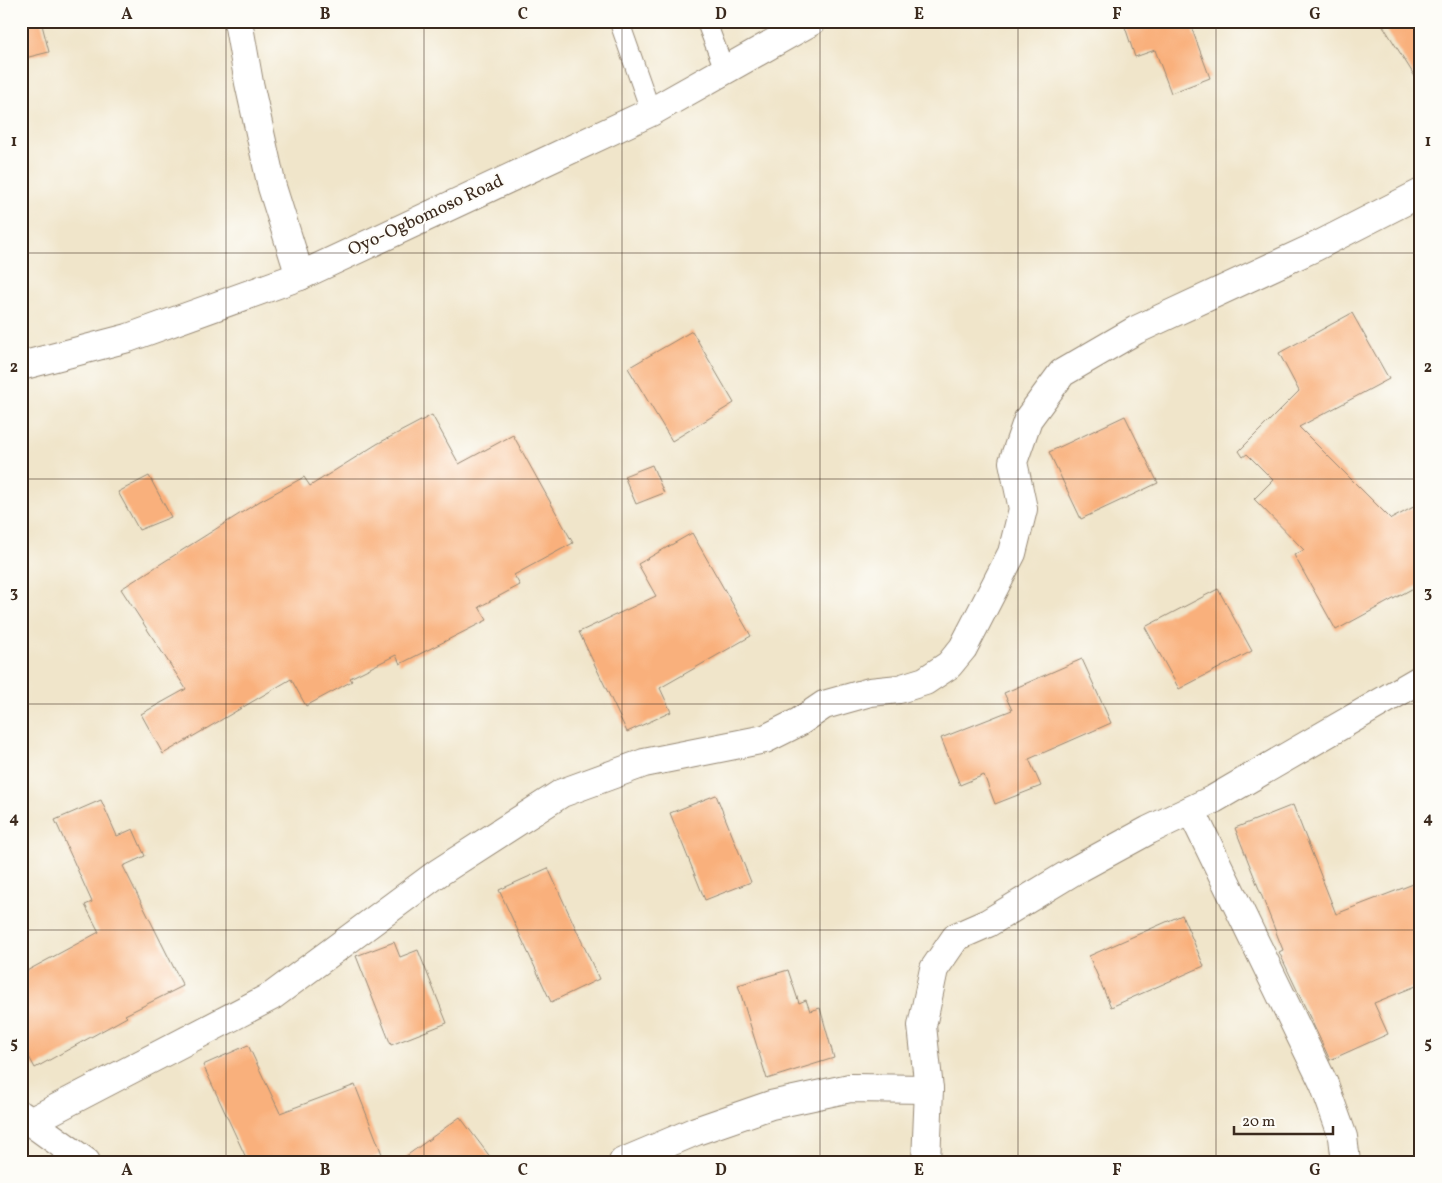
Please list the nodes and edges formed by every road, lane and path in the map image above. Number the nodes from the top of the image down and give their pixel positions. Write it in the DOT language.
graph roads {
  1 [pos="238,21"];
  2 [pos="619,21"];
  3 [pos="706,21"];
  4 [pos="812,21"];
  5 [pos="725,71"];
  6 [pos="651,112"];
  7 [pos="1421,193"];
  8 [pos="300,276"];
  9 [pos="21,366"];
  10 [pos="1421,679"];
  11 [pos="1191,810"];
  12 [pos="929,1089"];
  13 [pos="26,1119"];
  14 [pos="86,1162"];
  15 [pos="623,1162"];
  16 [pos="926,1162"];
  17 [pos="1346,1162"];
  1 -- 8 [label="main road"];
  2 -- 6 [label="lane"];
  3 -- 5 [label="lane"];
  4 -- 5 [label="main road, Oyo-Ogbomoso Road"];
  5 -- 6 [label="main road, Oyo-Ogbomoso Road"];
  6 -- 8 [label="main road, Oyo-Ogbomoso Road"];
  7 -- 13 [label="main road"];
  8 -- 9 [label="main road, Oyo-Ogbomoso Road"];
  10 -- 11 [label="main road"];
  11 -- 12 [label="main road"];
  11 -- 17 [label="main road"];
  12 -- 15 [label="main road"];
  12 -- 16 [label="main road"];
  13 -- 14 [label="main road"];
}
